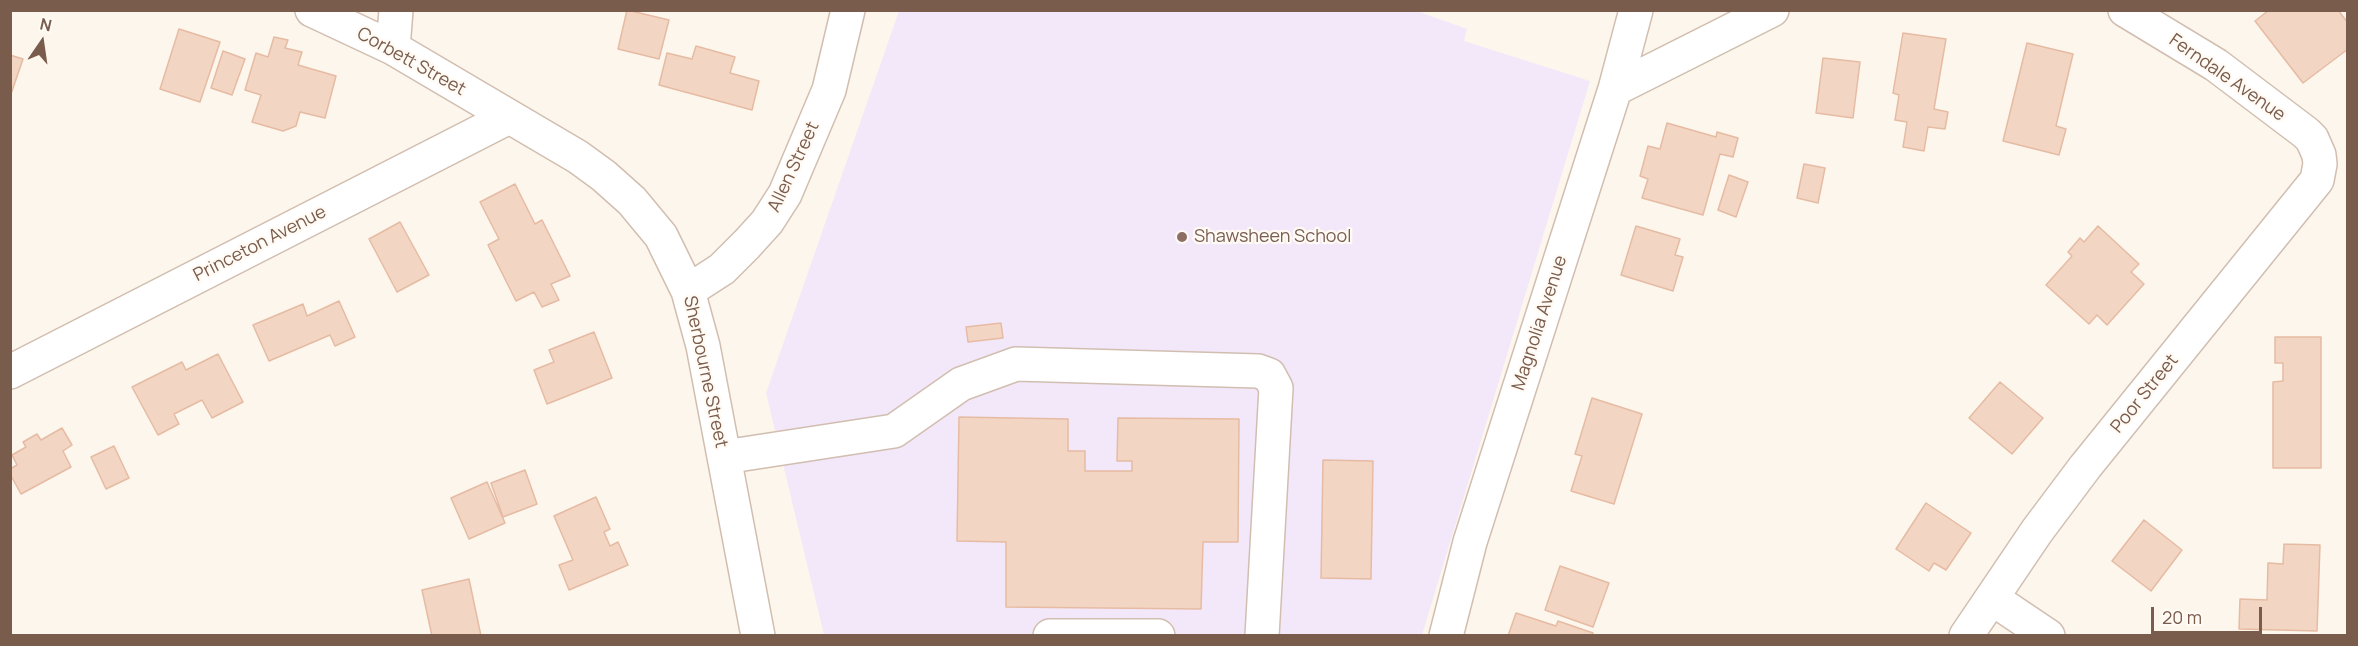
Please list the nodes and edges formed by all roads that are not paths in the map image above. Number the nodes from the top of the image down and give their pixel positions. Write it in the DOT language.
graph roads {
  1 [pos="312,10"];
  2 [pos="396,10"];
  3 [pos="848,10"];
  4 [pos="1636,10"];
  5 [pos="1772,10"];
  6 [pos="2125,10"];
  7 [pos="393,48"];
  8 [pos="1615,88"];
  9 [pos="509,117"];
  10 [pos="2319,155"];
  11 [pos="688,291"];
  12 [pos="10,372"];
  13 [pos="724,457"];
  14 [pos="1993,599"];
  15 [pos="758,636"];
  16 [pos="1050,636"];
  17 [pos="1158,636"];
  18 [pos="1262,636"];
  19 [pos="1446,636"];
  20 [pos="1966,636"];
  21 [pos="2048,636"];
  1 -- 7 [label="street, Corbett Street"];
  2 -- 7 [label="street"];
  3 -- 11 [label="street, Allen Street"];
  4 -- 8 [label="street, Magnolia Avenue"];
  5 -- 8 [label="street"];
  6 -- 10 [label="street, Ferndale Avenue"];
  7 -- 9 [label="street, Corbett Street"];
  8 -- 19 [label="street, Magnolia Avenue"];
  9 -- 11 [label="street, Sherbourne Street"];
  9 -- 12 [label="street, Princeton Avenue"];
  10 -- 14 [label="street, Poor Street"];
  11 -- 13 [label="street, Sherbourne Street"];
  13 -- 15 [label="street, Sherbourne Street"];
  13 -- 18 [label="street"];
  14 -- 20 [label="street, Poor Street"];
  14 -- 21 [label="street"];
  16 -- 17 [label="street"];
}
